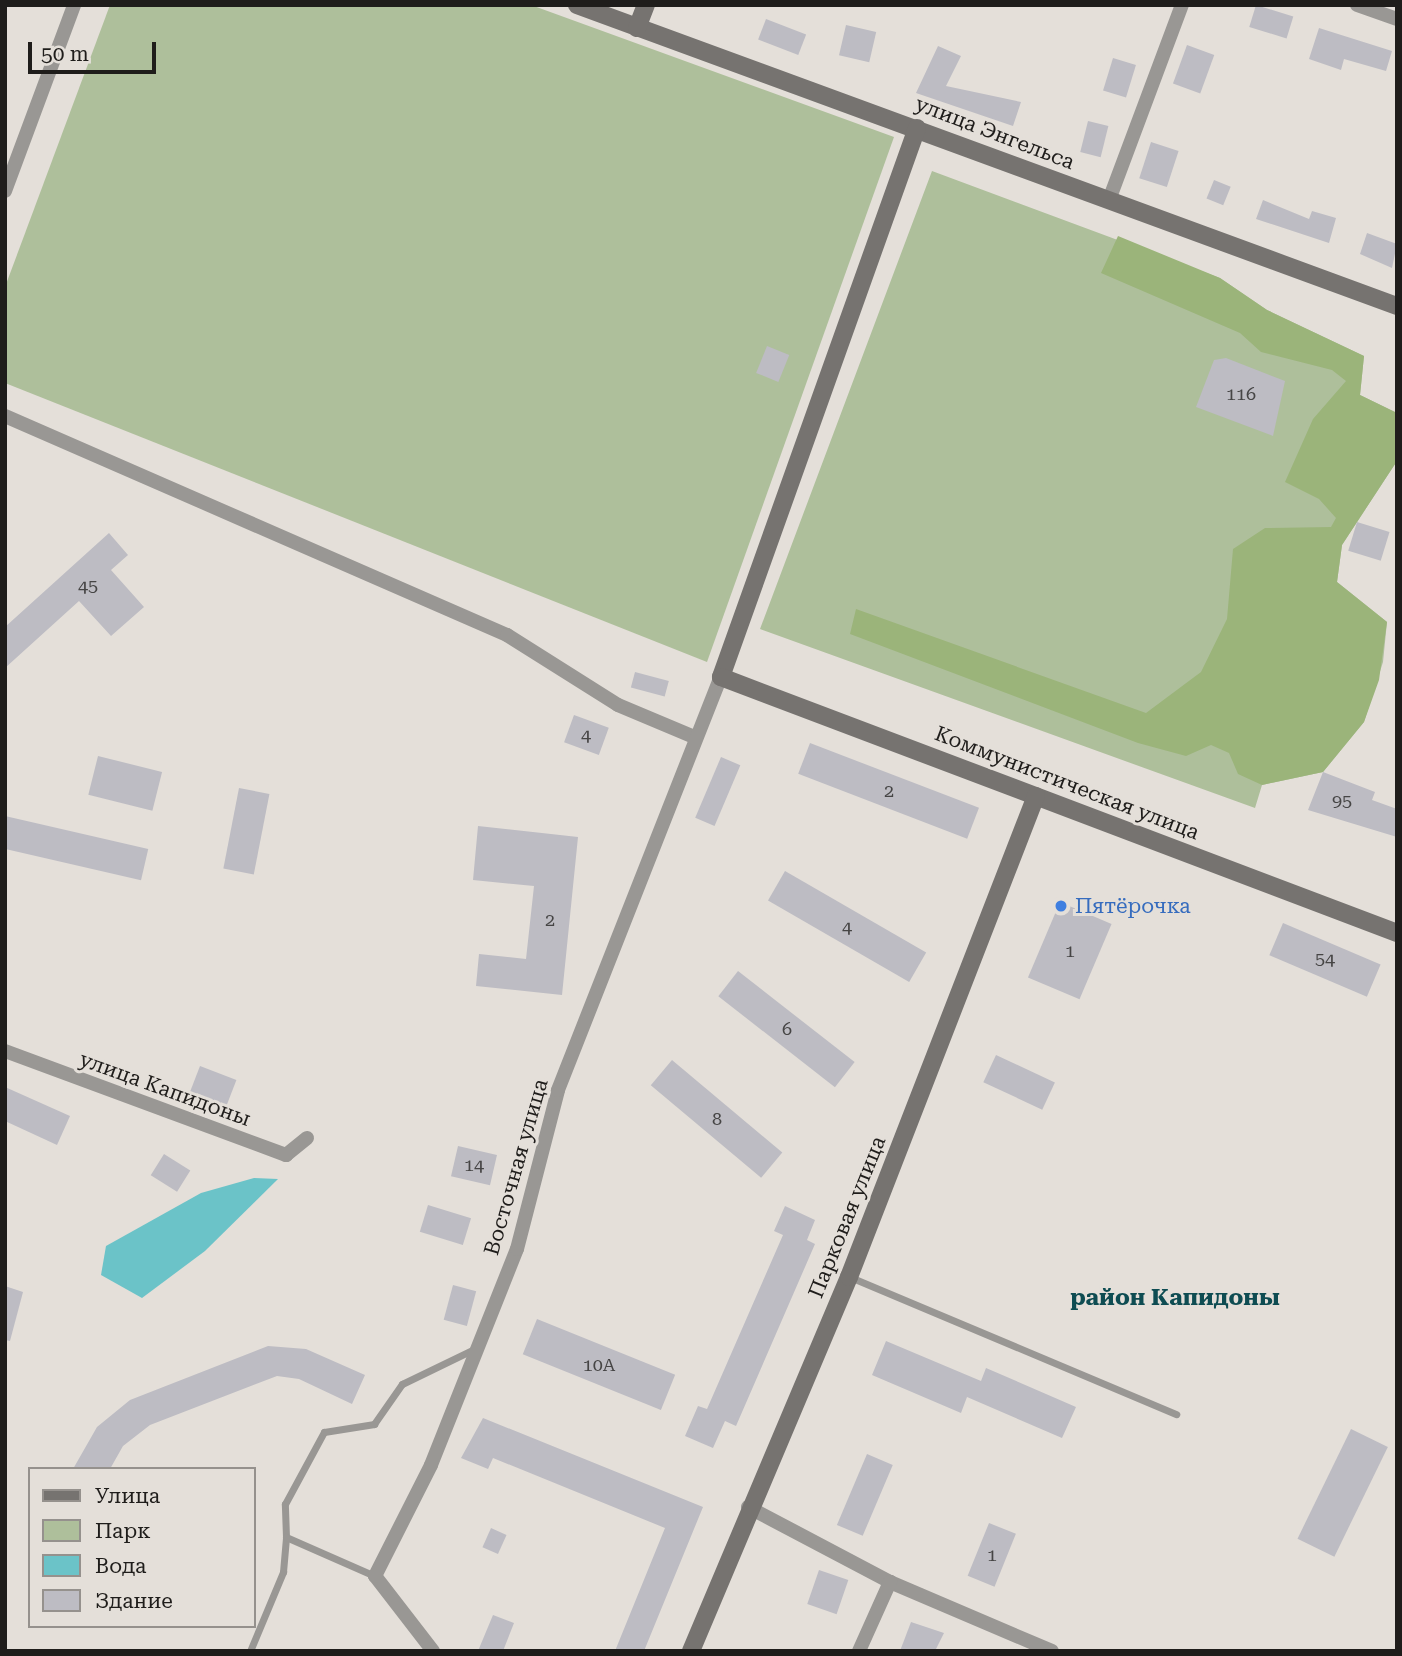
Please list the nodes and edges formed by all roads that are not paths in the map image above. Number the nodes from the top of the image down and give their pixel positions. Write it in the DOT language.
graph roads {
  1 [pos="74,5"];
  2 [pos="577,5"];
  3 [pos="646,5"];
  4 [pos="1182,5"];
  5 [pos="1357,5"];
  6 [pos="1397,19"];
  7 [pos="637,27"];
  8 [pos="917,128"];
  9 [pos="5,191"];
  10 [pos="1109,200"];
  11 [pos="1397,306"];
  12 [pos="5,416"];
  13 [pos="721,677"];
  14 [pos="694,737"];
  15 [pos="1036,796"];
  16 [pos="1397,933"];
  17 [pos="5,1051"];
  18 [pos="307,1138"];
  19 [pos="849,1277"];
  20 [pos="474,1349"];
  21 [pos="1176,1414"];
  22 [pos="748,1507"];
  23 [pos="286,1537"];
  24 [pos="375,1576"];
  25 [pos="890,1582"];
  26 [pos="250,1651"];
  27 [pos="433,1651"];
  28 [pos="691,1651"];
  29 [pos="859,1651"];
  30 [pos="1052,1651"];
  1 -- 9 [label="street"];
  2 -- 7 [label="street, улица Энгельса"];
  3 -- 7 [label="street"];
  4 -- 10 [label="street"];
  5 -- 6 [label="street"];
  7 -- 8 [label="street, улица Энгельса"];
  8 -- 10 [label="street, улица Энгельса"];
  8 -- 13 [label="street"];
  10 -- 11 [label="street, улица Энгельса"];
  12 -- 14 [label="street"];
  13 -- 14 [label="street, Восточная улица"];
  13 -- 15 [label="street, Коммунистическая улица"];
  14 -- 20 [label="street, Восточная улица"];
  15 -- 16 [label="street, Коммунистическая улица"];
  15 -- 19 [label="street, Парковая улица"];
  17 -- 18 [label="street, улица Капидоны"];
  19 -- 21 [label="lane"];
  19 -- 22 [label="street, Парковая улица"];
  20 -- 23 [label="lane"];
  20 -- 24 [label="street, Восточная улица"];
  22 -- 25 [label="street"];
  22 -- 28 [label="street, Парковая улица"];
  23 -- 24 [label="lane"];
  23 -- 26 [label="lane"];
  24 -- 27 [label="street"];
  25 -- 29 [label="street"];
  25 -- 30 [label="street"];
}
